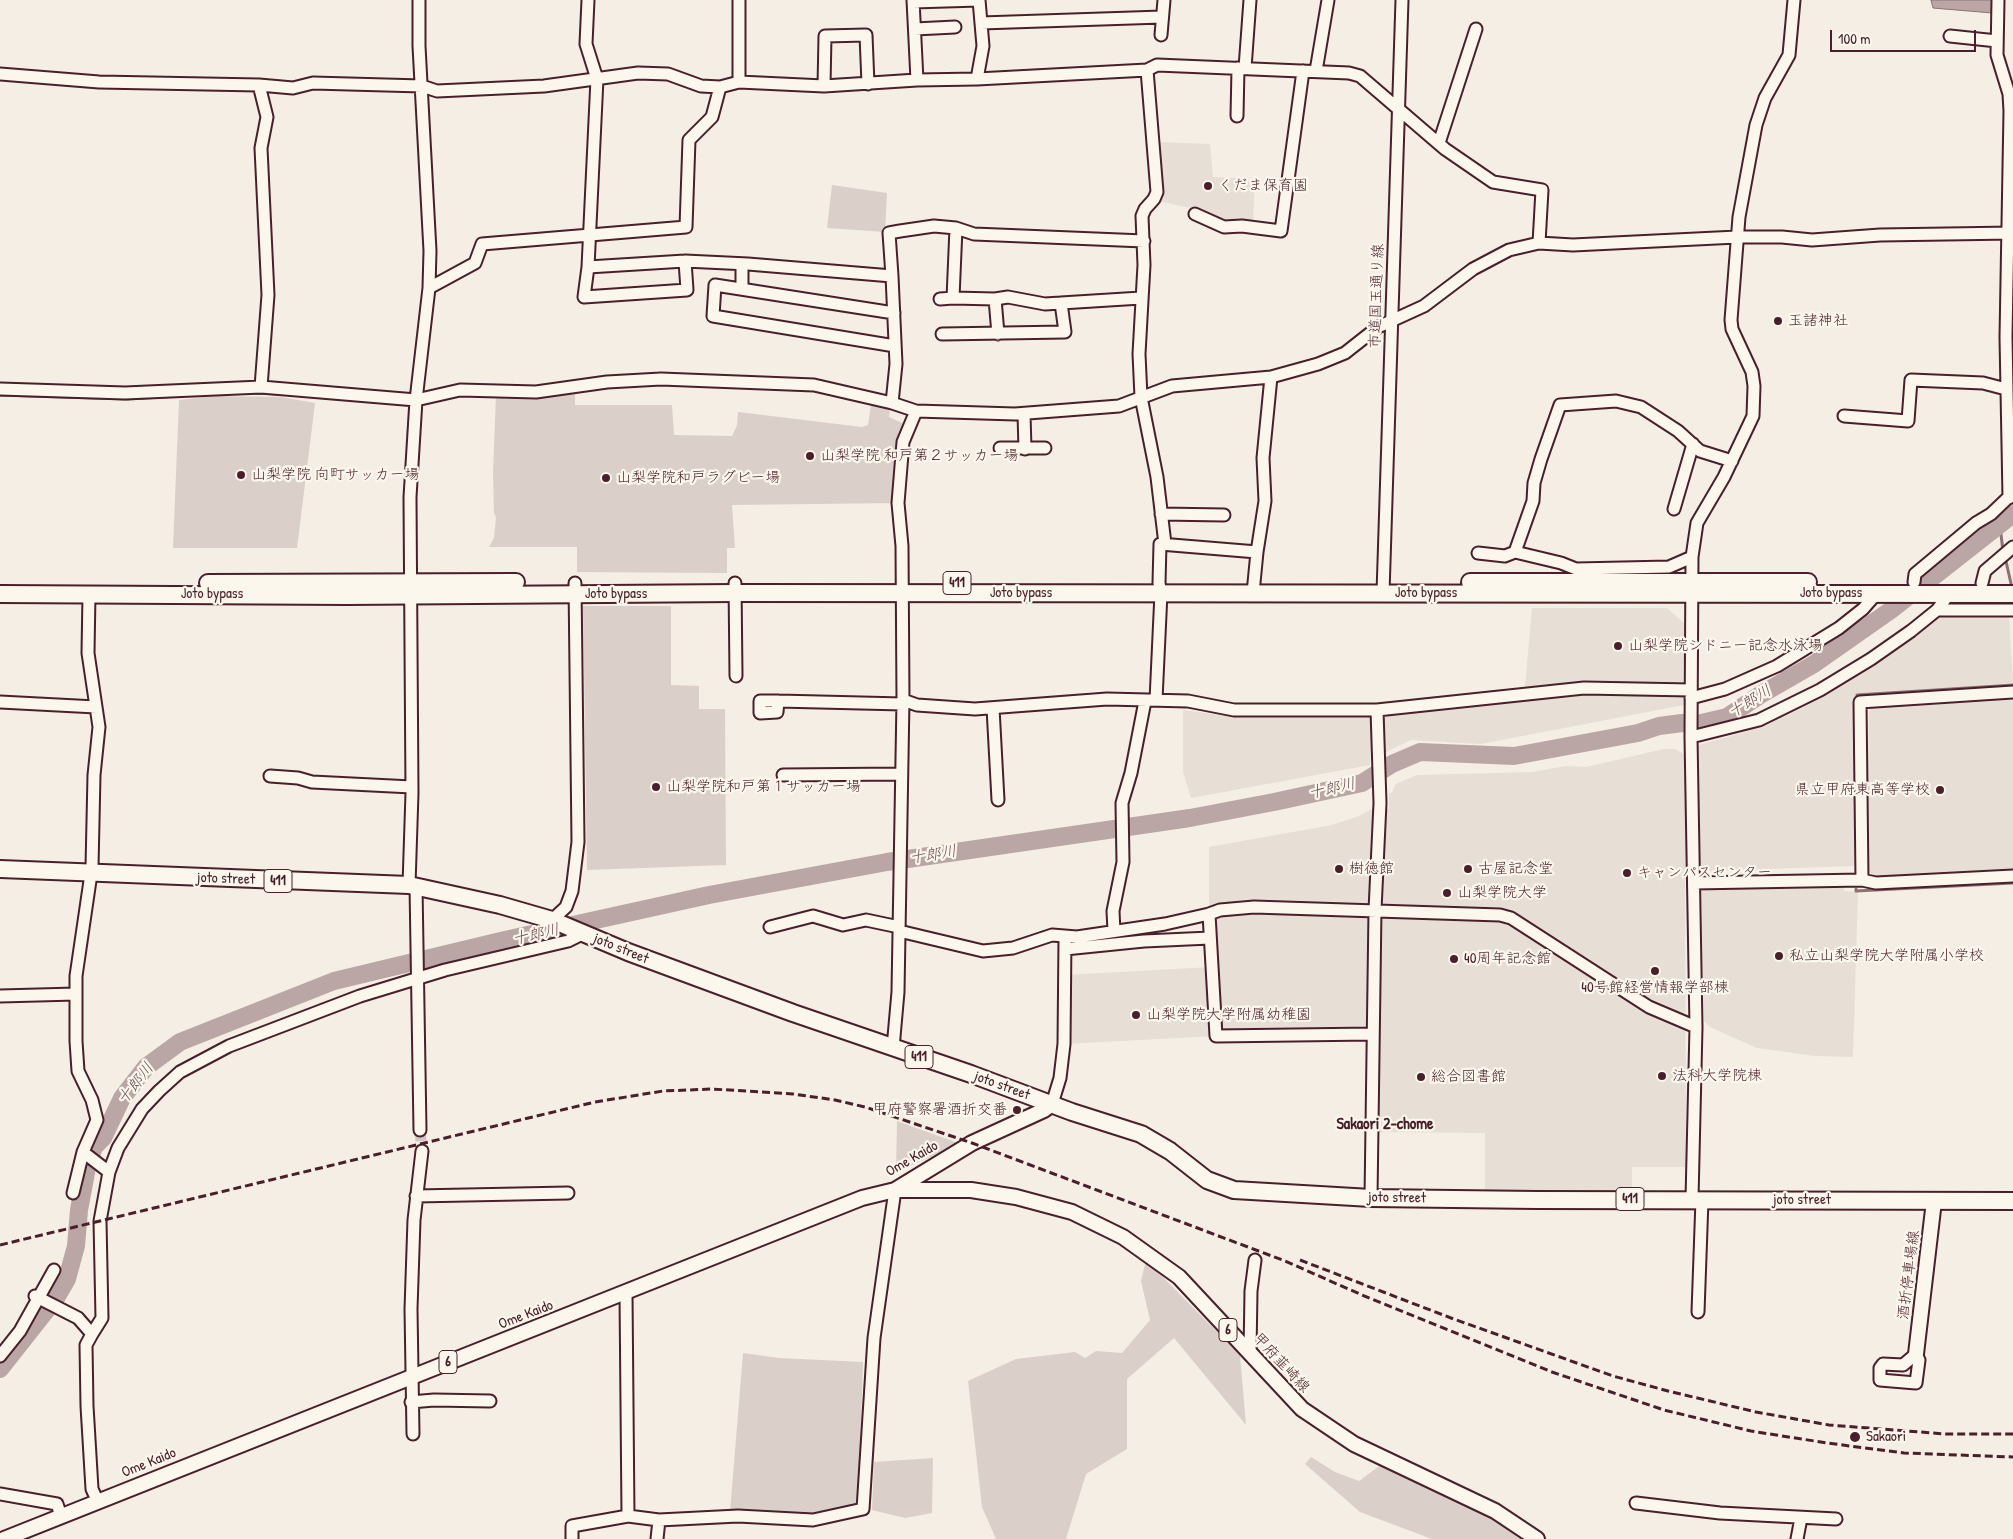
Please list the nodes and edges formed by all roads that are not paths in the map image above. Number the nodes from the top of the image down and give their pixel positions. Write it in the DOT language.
graph roads {
  1 [pos="419,0"];
  2 [pos="588,0"];
  3 [pos="739,0"];
  4 [pos="979,0"];
  5 [pos="1164,0"];
  6 [pos="1250,0"];
  7 [pos="1328,0"];
  8 [pos="1402,0"];
  9 [pos="1794,0"];
  10 [pos="1998,0"];
  11 [pos="913,1"];
  12 [pos="1162,17"];
  13 [pos="981,23"];
  14 [pos="955,27"];
  15 [pos="915,29"];
  16 [pos="1476,29"];
  17 [pos="1160,35"];
  18 [pos="1950,36"];
  19 [pos="1997,41"];
  20 [pos="1242,68"];
  21 [pos="1147,70"];
  22 [pos="1303,70"];
  23 [pos="1316,71"];
  24 [pos="0,74"];
  25 [pos="597,79"];
  26 [pos="977,79"];
  27 [pos="917,80"];
  28 [pos="739,82"];
  29 [pos="868,84"];
  30 [pos="259,85"];
  31 [pos="422,86"];
  32 [pos="824,86"];
  33 [pos="720,87"];
  34 [pos="1398,109"];
  35 [pos="1237,116"];
  36 [pos="1439,143"];
  37 [pos="1195,214"];
  38 [pos="956,228"];
  39 [pos="2010,233"];
  40 [pos="588,237"];
  41 [pos="1737,237"];
  42 [pos="1144,241"];
  43 [pos="1539,242"];
  44 [pos="685,261"];
  45 [pos="742,264"];
  46 [pos="588,267"];
  47 [pos="892,276"];
  48 [pos="429,288"];
  49 [pos="742,289"];
  50 [pos="953,298"];
  51 [pos="1141,298"];
  52 [pos="940,299"];
  53 [pos="995,299"];
  54 [pos="1061,303"];
  55 [pos="894,313"];
  56 [pos="1392,321"];
  57 [pos="942,334"];
  58 [pos="998,334"];
  59 [pos="895,346"];
  60 [pos="1271,377"];
  61 [pos="261,386"];
  62 [pos="0,389"];
  63 [pos="2006,390"];
  64 [pos="1141,397"];
  65 [pos="416,400"];
  66 [pos="892,403"];
  67 [pos="916,411"];
  68 [pos="1024,414"];
  69 [pos="1844,416"];
  70 [pos="1693,444"];
  71 [pos="1000,448"];
  72 [pos="1045,448"];
  73 [pos="1025,449"];
  74 [pos="1732,461"];
  75 [pos="2011,496"];
  76 [pos="1674,509"];
  77 [pos="1161,514"];
  78 [pos="1224,515"];
  79 [pos="1165,544"];
  80 [pos="2013,548"];
  81 [pos="1257,552"];
  82 [pos="1515,552"];
  83 [pos="1478,554"];
  84 [pos="1692,557"];
  85 [pos="1914,582"];
  86 [pos="2013,583"];
  87 [pos="0,584"];
  88 [pos="1989,586"];
  89 [pos="410,588"];
  90 [pos="575,588"];
  91 [pos="735,588"];
  92 [pos="903,588"];
  93 [pos="1160,588"];
  94 [pos="1253,588"];
  95 [pos="1383,588"];
  96 [pos="1690,588"];
  97 [pos="1950,590"];
  98 [pos="1884,593"];
  99 [pos="0,594"];
  100 [pos="89,594"];
  101 [pos="2013,594"];
  102 [pos="1936,610"];
  103 [pos="2013,610"];
  104 [pos="736,676"];
  105 [pos="2013,692"];
  106 [pos="1691,697"];
  107 [pos="1150,700"];
  108 [pos="778,701"];
  109 [pos="0,702"];
  110 [pos="903,702"];
  111 [pos="96,707"];
  112 [pos="993,708"];
  113 [pos="1377,710"];
  114 [pos="1691,737"];
  115 [pos="902,774"];
  116 [pos="783,775"];
  117 [pos="270,776"];
  118 [pos="412,786"];
  119 [pos="998,800"];
  120 [pos="0,869"];
  121 [pos="91,874"];
  122 [pos="2013,876"];
  123 [pos="1862,880"];
  124 [pos="1694,882"];
  125 [pos="412,886"];
  126 [pos="1375,910"];
  127 [pos="1209,914"];
  128 [pos="552,920"];
  129 [pos="770,927"];
  130 [pos="898,929"];
  131 [pos="1114,931"];
  132 [pos="584,933"];
  133 [pos="1210,938"];
  134 [pos="1065,943"];
  135 [pos="417,978"];
  136 [pos="76,994"];
  137 [pos="0,996"];
  138 [pos="1696,1027"];
  139 [pos="1372,1034"];
  140 [pos="893,1048"];
  141 [pos="1052,1104"];
  142 [pos="420,1130"];
  143 [pos="422,1151"];
  144 [pos="83,1152"];
  145 [pos="107,1171"];
  146 [pos="895,1190"];
  147 [pos="73,1193"];
  148 [pos="568,1193"];
  149 [pos="416,1196"];
  150 [pos="1371,1198"];
  151 [pos="1697,1200"];
  152 [pos="1934,1201"];
  153 [pos="2013,1201"];
  154 [pos="1255,1260"];
  155 [pos="54,1270"];
  156 [pos="626,1293"];
  157 [pos="39,1298"];
  158 [pos="1698,1312"];
  159 [pos="92,1334"];
  160 [pos="1250,1354"];
  161 [pos="1916,1354"];
  162 [pos="0,1356"];
  163 [pos="413,1376"];
  164 [pos="490,1401"];
  165 [pos="411,1402"];
  166 [pos="413,1434"];
  167 [pos="0,1494"];
  168 [pos="98,1502"];
  169 [pos="1636,1503"];
  170 [pos="61,1516"];
  171 [pos="628,1516"];
  172 [pos="1801,1518"];
  173 [pos="1836,1519"];
  174 [pos="659,1520"];
  175 [pos="4,1539"];
  176 [pos="572,1539"];
  177 [pos="657,1539"];
  178 [pos="1537,1539"];
  179 [pos="1797,1539"];
  1 -- 31 [label="street"];
  2 -- 25 [label="street"];
  3 -- 28 [label="street"];
  4 -- 11 [label="street"];
  4 -- 13 [label="street"];
  5 -- 12 [label="street"];
  6 -- 20 [label="street"];
  7 -- 23 [label="street"];
  8 -- 34 [label="street, 市道国玉通り線"];
  9 -- 41 [label="street"];
  10 -- 19 [label="street"];
  11 -- 15 [label="street"];
  12 -- 13 [label="street"];
  12 -- 17 [label="street"];
  13 -- 26 [label="street"];
  14 -- 15 [label="street"];
  15 -- 27 [label="street"];
  16 -- 36 [label="street"];
  18 -- 19 [label="street"];
  19 -- 39 [label="street"];
  20 -- 21 [label="street"];
  20 -- 22 [label="street"];
  20 -- 35 [label="street"];
  21 -- 26 [label="street"];
  21 -- 42 [label="street"];
  22 -- 23 [label="street"];
  22 -- 37 [label="street"];
  23 -- 34 [label="street"];
  24 -- 30 [label="street"];
  25 -- 31 [label="street"];
  25 -- 33 [label="street"];
  25 -- 40 [label="street"];
  26 -- 27 [label="street"];
  27 -- 29 [label="street"];
  28 -- 32 [label="street"];
  28 -- 33 [label="street"];
  29 -- 32 [label="street"];
  29 -- 32 [label="street"];
  30 -- 31 [label="street"];
  30 -- 61 [label="street"];
  31 -- 48 [label="street"];
  33 -- 40 [label="street"];
  34 -- 36 [label="street"];
  34 -- 56 [label="street, 市道国玉通り線"];
  36 -- 43 [label="street"];
  38 -- 42 [label="street"];
  38 -- 47 [label="street"];
  38 -- 50 [label="street"];
  39 -- 41 [label="street"];
  39 -- 63 [label="street"];
  40 -- 46 [label="street"];
  40 -- 48 [label="street"];
  41 -- 43 [label="street"];
  41 -- 74 [label="street"];
  42 -- 51 [label="street"];
  43 -- 56 [label="street"];
  44 -- 45 [label="street"];
  44 -- 46 [label="street"];
  44 -- 46 [label="street"];
  45 -- 47 [label="street"];
  45 -- 49 [label="street"];
  47 -- 55 [label="street"];
  48 -- 65 [label="street"];
  49 -- 55 [label="street"];
  49 -- 59 [label="street"];
  50 -- 52 [label="street"];
  50 -- 53 [label="street"];
  51 -- 54 [label="street"];
  51 -- 64 [label="street"];
  53 -- 54 [label="street"];
  53 -- 58 [label="street"];
  54 -- 58 [label="street"];
  55 -- 59 [label="street"];
  56 -- 60 [label="street"];
  56 -- 95 [label="street, 市道国玉通り線"];
  57 -- 58 [label="street"];
  59 -- 66 [label="street"];
  60 -- 64 [label="street"];
  60 -- 81 [label="street"];
  61 -- 62 [label="street"];
  61 -- 65 [label="street"];
  63 -- 69 [label="street"];
  63 -- 75 [label="street"];
  64 -- 68 [label="street"];
  64 -- 77 [label="street"];
  65 -- 66 [label="street"];
  65 -- 89 [label="street"];
  66 -- 67 [label="street"];
  67 -- 68 [label="street"];
  67 -- 92 [label="street"];
  68 -- 73 [label="street"];
  70 -- 74 [label="street"];
  70 -- 76 [label="street"];
  70 -- 82 [label="street"];
  71 -- 73 [label="street"];
  72 -- 73 [label="street"];
  74 -- 84 [label="street"];
  75 -- 85 [label="street"];
  77 -- 78 [label="street"];
  77 -- 79 [label="street"];
  79 -- 81 [label="street"];
  79 -- 93 [label="street"];
  80 -- 88 [label="street"];
  81 -- 94 [label="street"];
  82 -- 83 [label="street"];
  82 -- 84 [label="street"];
  84 -- 96 [label="street"];
  85 -- 96 [label="highway, Joto bypass / 411"];
  85 -- 97 [label="highway, Joto bypass / 411"];
  86 -- 88 [label="highway, Joto bypass / 411"];
  87 -- 89 [label="highway, Joto bypass / 411"];
  88 -- 97 [label="highway, Joto bypass / 411"];
  88 -- 101 [label="highway, Joto bypass / 411"];
  89 -- 90 [label="highway, Joto bypass / 411"];
  89 -- 100 [label="highway, Joto bypass / 411"];
  89 -- 118 [label="street"];
  90 -- 91 [label="highway, Joto bypass / 411"];
  90 -- 128 [label="street"];
  91 -- 92 [label="highway, Joto bypass / 411"];
  91 -- 104 [label="street"];
  92 -- 93 [label="highway, Joto bypass / 411"];
  92 -- 110 [label="street"];
  93 -- 94 [label="highway, Joto bypass / 411"];
  93 -- 107 [label="street"];
  94 -- 95 [label="highway, Joto bypass / 411"];
  95 -- 96 [label="highway, Joto bypass / 411"];
  96 -- 98 [label="highway, Joto bypass / 411"];
  96 -- 106 [label="street"];
  97 -- 98 [label="highway, Joto bypass / 411"];
  97 -- 102 [label="street"];
  98 -- 106 [label="street"];
  99 -- 100 [label="highway, Joto bypass / 411"];
  100 -- 111 [label="street"];
  102 -- 103 [label="street"];
  102 -- 114 [label="street"];
  105 -- 123 [label="street"];
  106 -- 113 [label="street"];
  106 -- 114 [label="street"];
  107 -- 112 [label="street"];
  107 -- 113 [label="street"];
  107 -- 131 [label="street"];
  108 -- 110 [label="street"];
  109 -- 111 [label="street"];
  110 -- 112 [label="street"];
  110 -- 115 [label="street"];
  111 -- 121 [label="street"];
  112 -- 119 [label="street"];
  113 -- 126 [label="street"];
  114 -- 124 [label="street"];
  115 -- 116 [label="street"];
  115 -- 130 [label="street"];
  117 -- 118 [label="street"];
  118 -- 125 [label="street"];
  120 -- 121 [label="highway, joto street / 411"];
  121 -- 125 [label="highway, joto street / 411"];
  121 -- 136 [label="street"];
  122 -- 123 [label="street"];
  123 -- 124 [label="street"];
  124 -- 138 [label="street"];
  125 -- 128 [label="highway, joto street / 411"];
  125 -- 135 [label="street"];
  126 -- 127 [label="street"];
  126 -- 138 [label="street"];
  126 -- 139 [label="street"];
  127 -- 131 [label="street"];
  127 -- 133 [label="street"];
  128 -- 132 [label="highway, joto street / 411"];
  129 -- 130 [label="street"];
  130 -- 134 [label="street"];
  130 -- 140 [label="street"];
  131 -- 134 [label="street"];
  132 -- 135 [label="street"];
  132 -- 140 [label="highway, joto street / 411"];
  133 -- 134 [label="street"];
  133 -- 139 [label="street"];
  134 -- 141 [label="street"];
  135 -- 142 [label="street"];
  135 -- 145 [label="street"];
  136 -- 137 [label="street"];
  136 -- 144 [label="street"];
  138 -- 151 [label="street"];
  139 -- 150 [label="street"];
  140 -- 141 [label="highway, joto street / 411"];
  141 -- 146 [label="main road, Ome Kaido / 6"];
  141 -- 150 [label="highway, joto street / 411"];
  143 -- 149 [label="street"];
  144 -- 145 [label="street"];
  144 -- 147 [label="street"];
  145 -- 159 [label="street"];
  146 -- 156 [label="main road, Ome Kaido / 6"];
  146 -- 160 [label="main road, 甲府韮崎線 / 6"];
  146 -- 174 [label="street"];
  148 -- 149 [label="street"];
  149 -- 163 [label="street"];
  150 -- 151 [label="highway, joto street / 411"];
  151 -- 152 [label="highway, joto street / 411"];
  151 -- 158 [label="street"];
  152 -- 153 [label="highway, joto street / 411"];
  152 -- 161 [label="main road, 酒折停車場線"];
  154 -- 160 [label="street"];
  155 -- 157 [label="street"];
  156 -- 163 [label="main road, Ome Kaido / 6"];
  156 -- 171 [label="street"];
  157 -- 159 [label="street"];
  157 -- 162 [label="street"];
  159 -- 168 [label="street"];
  160 -- 178 [label="main road, 甲府韮崎線 / 6"];
  163 -- 165 [label="street"];
  163 -- 168 [label="main road, Ome Kaido / 6"];
  164 -- 165 [label="street"];
  165 -- 166 [label="street"];
  167 -- 170 [label="street"];
  168 -- 170 [label="main road, Ome Kaido / 6"];
  169 -- 172 [label="street"];
  170 -- 175 [label="main road, Ome Kaido / 6"];
  171 -- 174 [label="street"];
  171 -- 176 [label="street"];
  172 -- 173 [label="street"];
  172 -- 179 [label="street"];
  174 -- 177 [label="street"];
}
